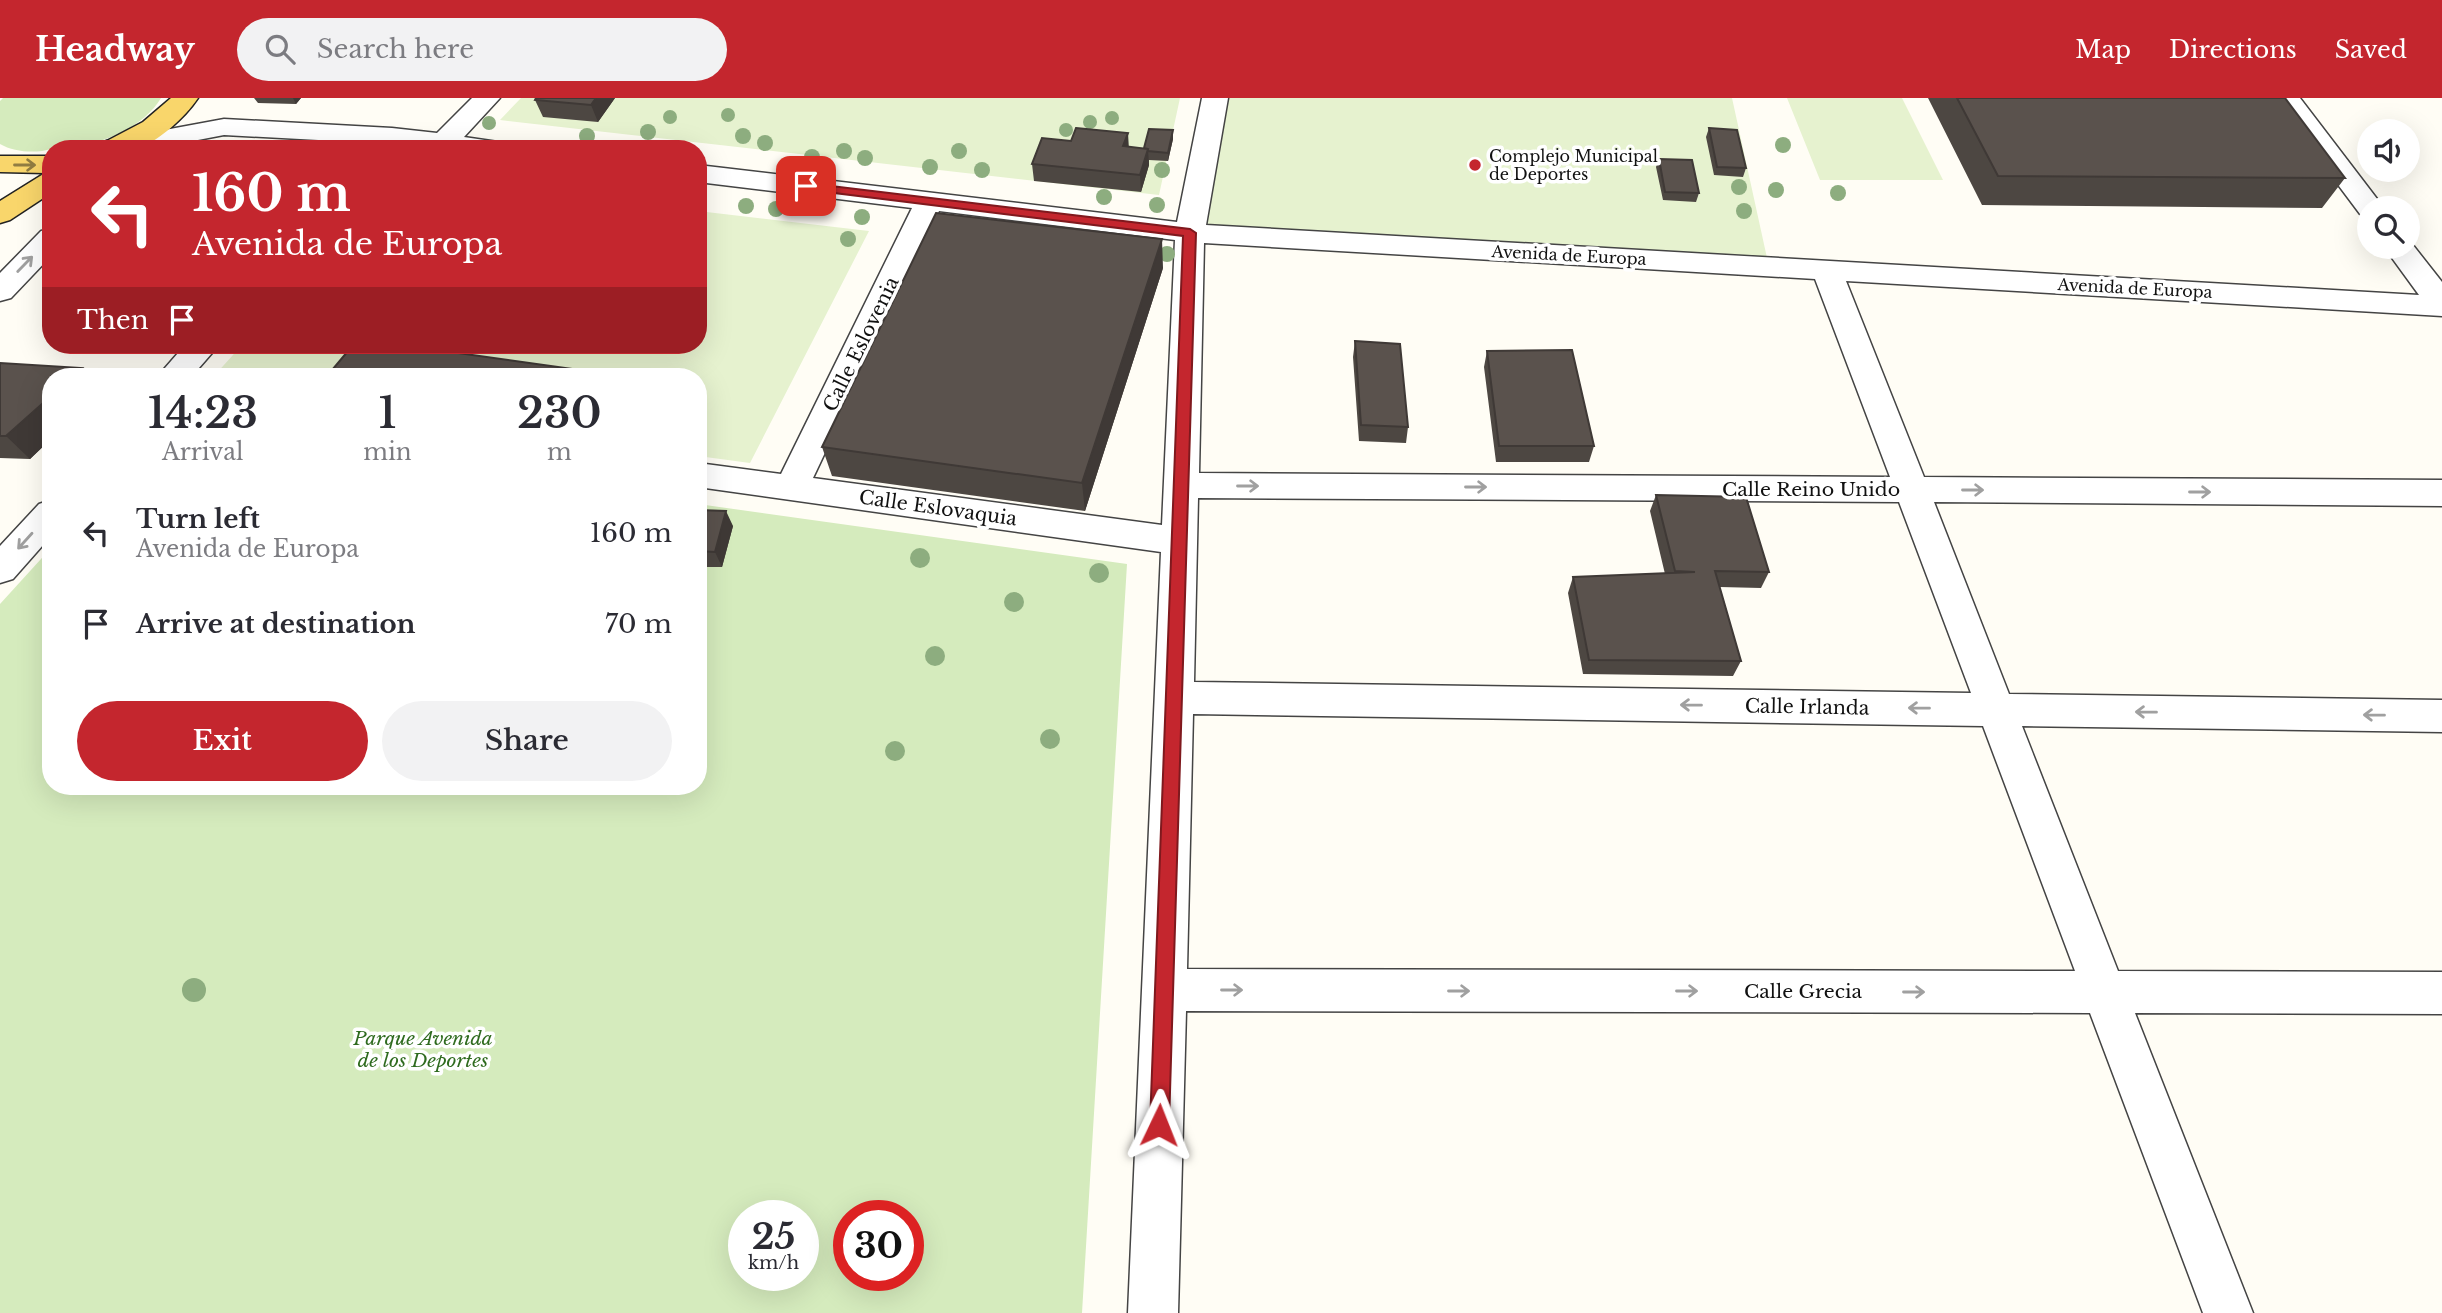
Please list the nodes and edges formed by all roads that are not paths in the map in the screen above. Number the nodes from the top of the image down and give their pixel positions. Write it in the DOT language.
graph roads {
  1 [pos="187,98"];
  2 [pos="487,98"];
  3 [pos="1215,98"];
  4 [pos="2286,98"];
  5 [pos="223,127"];
  6 [pos="133,140"];
  7 [pos="166,140"];
  8 [pos="364,140"];
  9 [pos="446,140"];
  10 [pos="0,164"];
  11 [pos="42,165"];
  12 [pos="707,174"];
  13 [pos="42,186"];
  14 [pos="2361,196"];
  15 [pos="930,201"];
  16 [pos="0,215"];
  17 [pos="1190,233"];
  18 [pos="42,247"];
  19 [pos="2408,259"];
  20 [pos="1827,270"];
  21 [pos="0,291"];
  22 [pos="2442,304"];
  23 [pos="195,354"];
  24 [pos="181,368"];
  25 [pos="707,476"];
  26 [pos="1180,485"];
  27 [pos="792,488"];
  28 [pos="1912,490"];
  29 [pos="2442,493"];
  30 [pos="42,523"];
  31 [pos="1178,541"];
  32 [pos="0,569"];
  33 [pos="1173,698"];
  34 [pos="1996,709"];
  35 [pos="2442,716"];
  36 [pos="1164,990"];
  37 [pos="2104,992"];
  38 [pos="2442,993"];
  39 [pos="1153,1313"];
  40 [pos="2228,1313"];
  1 -- 5 [label="street"];
  1 -- 6 [label="main road"];
  2 -- 9 [label="street"];
  3 -- 17 [label="street"];
  4 -- 14 [label="street"];
  5 -- 7 [label="street"];
  5 -- 8 [label="street"];
  10 -- 11 [label="main road, one-way"];
  12 -- 15 [label="street, Avenida de Europa"];
  13 -- 16 [label="main road"];
  15 -- 17 [label="street, Avenida de Europa"];
  15 -- 27 [label="street, Calle Eslovenia"];
  17 -- 20 [label="street, Avenida de Europa"];
  17 -- 26 [label="street"];
  21 -- 18 [label="street, one-way"];
  19 -- 22 [label="street"];
  20 -- 22 [label="street, Avenida de Europa"];
  20 -- 28 [label="street"];
  23 -- 24 [label="street"];
  25 -- 27 [label="street, Calle Eslovaquia"];
  26 -- 28 [label="street, Calle Reino Unido, one-way"];
  26 -- 31 [label="street"];
  27 -- 31 [label="street, Calle Eslovaquia"];
  28 -- 29 [label="street, Calle Reino Unido, one-way"];
  28 -- 34 [label="street"];
  30 -- 32 [label="street, one-way"];
  31 -- 33 [label="street"];
  34 -- 33 [label="street, Calle Irlanda, one-way"];
  33 -- 36 [label="street"];
  35 -- 34 [label="street, Calle Irlanda, one-way"];
  34 -- 37 [label="street"];
  36 -- 37 [label="street, Calle Grecia, one-way"];
  36 -- 39 [label="street"];
  37 -- 38 [label="street, Calle Grecia"];
  37 -- 40 [label="street"];
}
